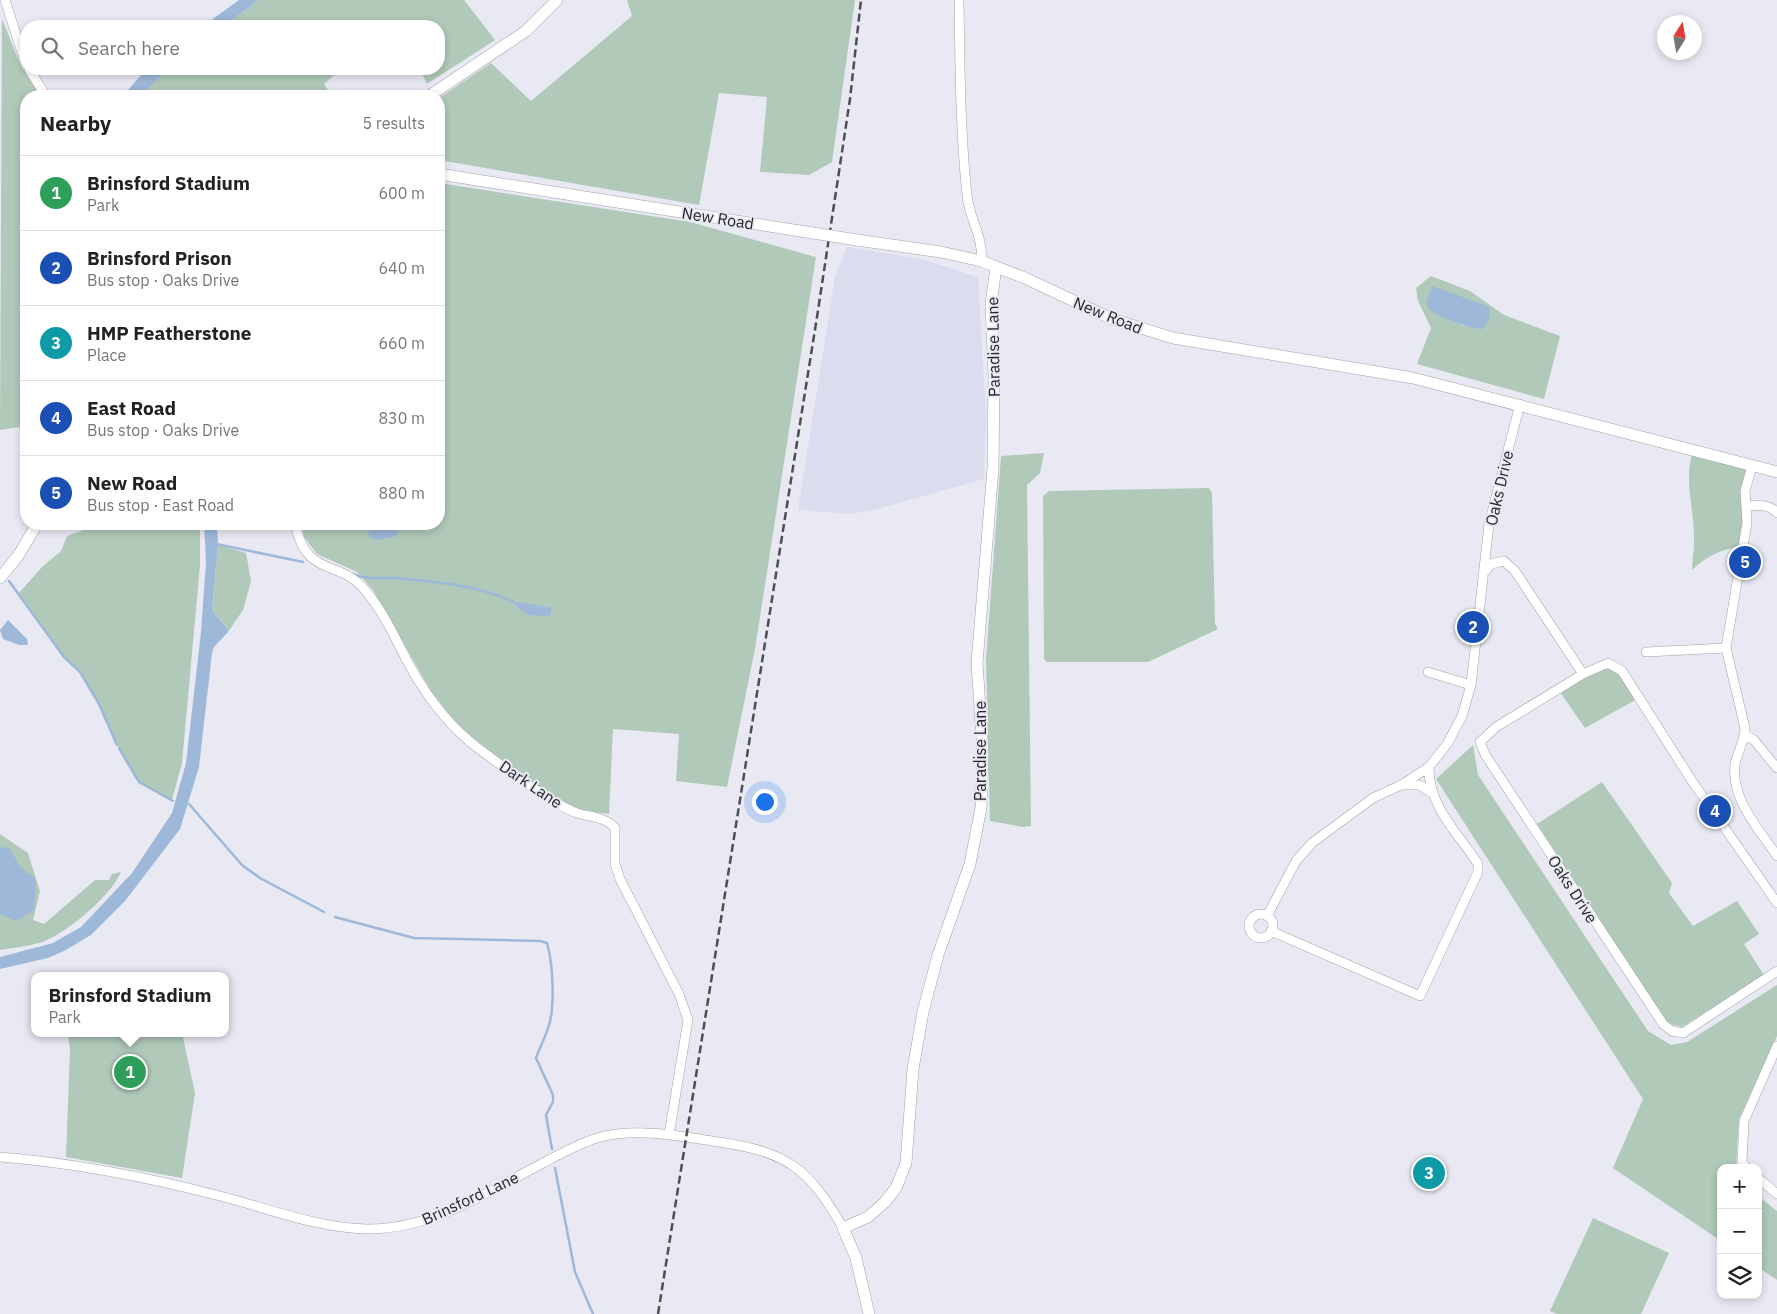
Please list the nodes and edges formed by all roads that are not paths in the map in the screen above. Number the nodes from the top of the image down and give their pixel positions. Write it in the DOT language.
graph roads {
  1 [pos="5,0"];
  2 [pos="558,0"];
  3 [pos="959,0"];
  4 [pos="0,8"];
  5 [pos="8,13"];
  6 [pos="20,48"];
  7 [pos="32,75"];
  8 [pos="42,90"];
  9 [pos="438,90"];
  10 [pos="445,175"];
  11 [pos="981,261"];
  12 [pos="996,267"];
  13 [pos="1520,404"];
  14 [pos="1752,466"];
  15 [pos="1777,472"];
  16 [pos="1747,506"];
  17 [pos="1777,514"];
  18 [pos="33,530"];
  19 [pos="297,530"];
  20 [pos="1483,574"];
  21 [pos="0,578"];
  22 [pos="1726,648"];
  23 [pos="1646,652"];
  24 [pos="1428,672"];
  25 [pos="1583,674"];
  26 [pos="1472,685"];
  27 [pos="1745,735"];
  28 [pos="1430,767"];
  29 [pos="1777,768"];
  30 [pos="1399,786"];
  31 [pos="1431,792"];
  32 [pos="1777,856"];
  33 [pos="1777,903"];
  34 [pos="1267,916"];
  35 [pos="1272,931"];
  36 [pos="1777,971"];
  37 [pos="1777,1046"];
  38 [pos="669,1135"];
  39 [pos="0,1157"];
  40 [pos="1743,1164"];
  41 [pos="1762,1181"];
  42 [pos="1777,1194"];
  43 [pos="843,1228"];
  44 [pos="869,1314"];
  1 -- 5 [label="street"];
  2 -- 9 [label="street"];
  3 -- 11 [label="street"];
  4 -- 5 [label="street"];
  5 -- 6 [label="street"];
  7 -- 8 [label="street"];
  10 -- 11 [label="street, New Road, bridge"];
  11 -- 12 [label="street, New Road"];
  12 -- 13 [label="street, New Road"];
  12 -- 43 [label="street, Paradise Lane"];
  13 -- 14 [label="street, New Road"];
  13 -- 20 [label="street, Oaks Drive"];
  14 -- 15 [label="street, New Road"];
  14 -- 16 [label="street"];
  16 -- 17 [label="street"];
  16 -- 22 [label="street"];
  18 -- 21 [label="street"];
  19 -- 38 [label="street, Dark Lane"];
  20 -- 25 [label="street"];
  20 -- 26 [label="street, Oaks Drive"];
  22 -- 23 [label="street"];
  22 -- 27 [label="street"];
  24 -- 26 [label="street"];
  25 -- 33 [label="street, Oaks Drive"];
  25 -- 36 [label="street, Oaks Drive"];
  26 -- 28 [label="street, Oaks Drive"];
  27 -- 29 [label="street"];
  27 -- 32 [label="street"];
  28 -- 30 [label="street, Oaks Drive"];
  28 -- 31 [label="street"];
  30 -- 31 [label="street"];
  30 -- 34 [label="street, Oaks Drive"];
  31 -- 35 [label="street"];
  34 -- 35 [label="street"];
  34 -- 35 [label="street"];
  37 -- 40 [label="street"];
  38 -- 39 [label="street, Brinsford Lane"];
  38 -- 43 [label="street, Brinsford Lane"];
  41 -- 42 [label="street"];
  43 -- 44 [label="street"];
}
